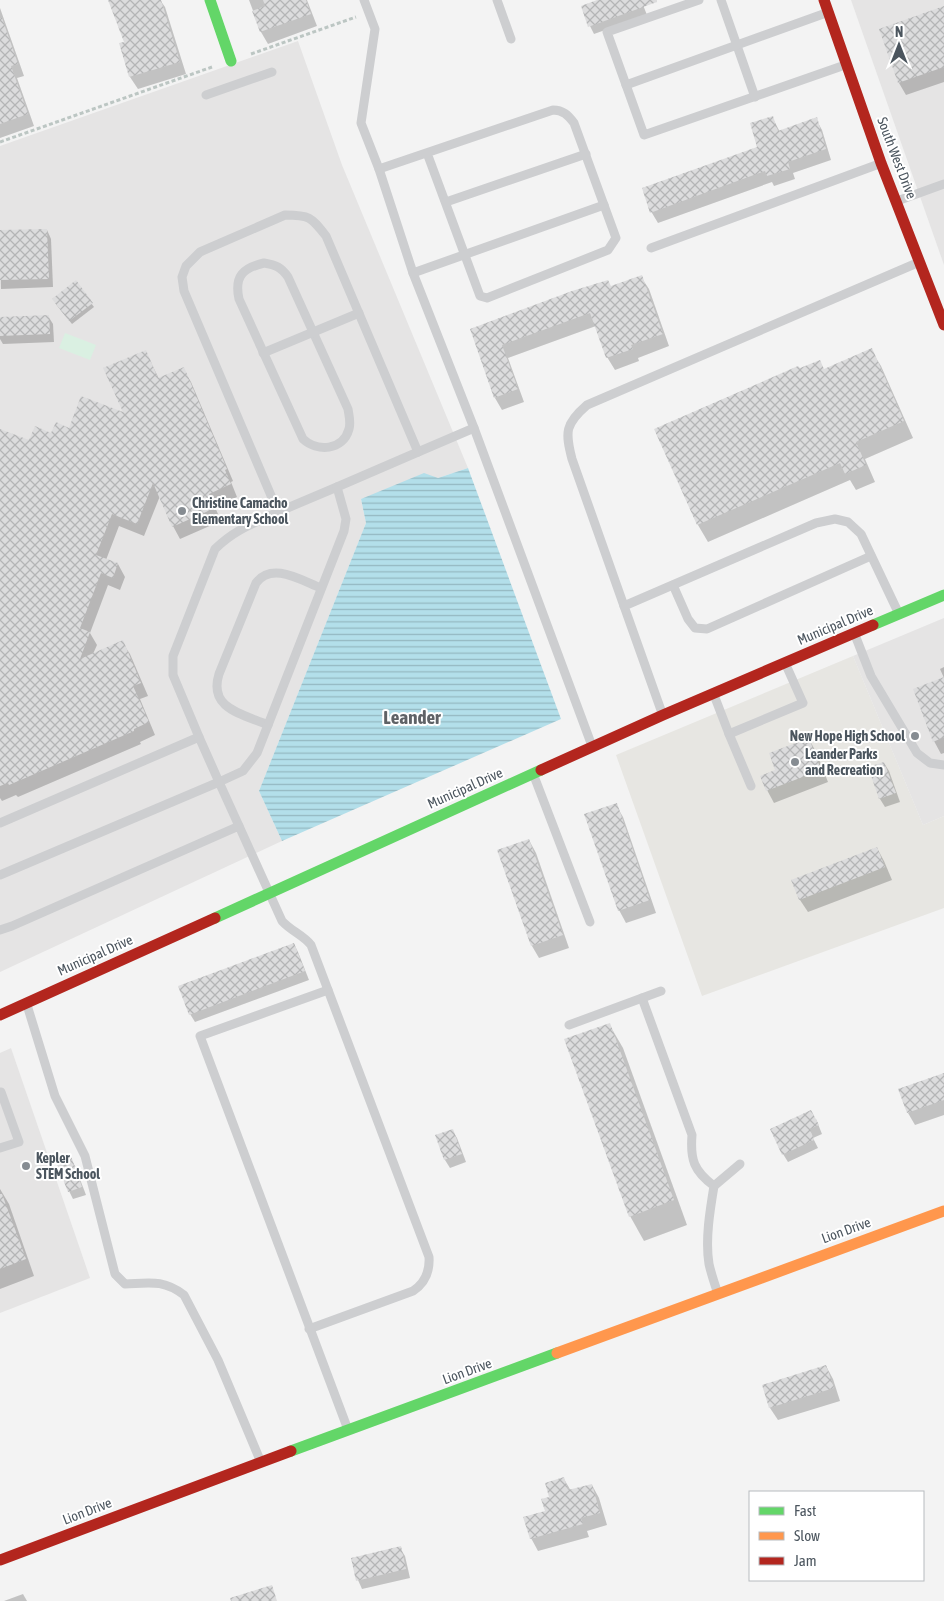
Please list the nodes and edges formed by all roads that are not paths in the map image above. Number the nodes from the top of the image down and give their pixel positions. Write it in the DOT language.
graph roads {
  1 [pos="210,0"];
  2 [pos="364,0"];
  3 [pos="497,0"];
  4 [pos="699,0"];
  5 [pos="722,0"];
  6 [pos="824,0"];
  7 [pos="828,12"];
  8 [pos="511,39"];
  9 [pos="737,45"];
  10 [pos="847,65"];
  11 [pos="272,72"];
  12 [pos="235,73"];
  13 [pos="626,85"];
  14 [pos="206,96"];
  15 [pos="754,97"];
  16 [pos="428,153"];
  17 [pos="586,154"];
  18 [pos="882,163"];
  19 [pos="379,170"];
  20 [pos="944,184"];
  21 [pos="897,201"];
  22 [pos="446,202"];
  23 [pos="604,205"];
  24 [pos="651,248"];
  25 [pos="465,254"];
  26 [pos="919,262"];
  27 [pos="413,273"];
  28 [pos="359,313"];
  29 [pos="944,325"];
  30 [pos="313,332"];
  31 [pos="263,353"];
  32 [pos="474,428"];
  33 [pos="418,452"];
  34 [pos="337,487"];
  35 [pos="278,512"];
  36 [pos="871,556"];
  37 [pos="673,585"];
  38 [pos="322,588"];
  39 [pos="944,595"];
  40 [pos="624,606"];
  41 [pos="899,614"];
  42 [pos="854,633"];
  43 [pos="785,663"];
  44 [pos="713,694"];
  45 [pos="663,715"];
  46 [pos="268,725"];
  47 [pos="729,734"];
  48 [pos="199,737"];
  49 [pos="592,747"];
  50 [pos="944,765"];
  51 [pos="533,774"];
  52 [pos="219,782"];
  53 [pos="751,786"];
  54 [pos="0,823"];
  55 [pos="239,826"];
  56 [pos="0,875"];
  57 [pos="269,893"];
  58 [pos="590,922"];
  59 [pos="0,930"];
  60 [pos="328,990"];
  61 [pos="662,990"];
  62 [pos="642,998"];
  63 [pos="26,1003"];
  64 [pos="0,1015"];
  65 [pos="569,1025"];
  66 [pos="0,1092"];
  67 [pos="0,1148"];
  68 [pos="740,1164"];
  69 [pos="714,1186"];
  70 [pos="944,1211"];
  71 [pos="718,1294"];
  72 [pos="309,1328"];
  73 [pos="348,1430"];
  74 [pos="261,1462"];
  75 [pos="0,1560"];
  1 -- 12 [label="street"];
  2 -- 19 [label="lane"];
  3 -- 8 [label="lane"];
  4 -- 13 [label="lane"];
  5 -- 9 [label="lane"];
  6 -- 7 [label="street, South West Drive"];
  7 -- 9 [label="lane"];
  7 -- 10 [label="street, South West Drive"];
  9 -- 13 [label="lane"];
  9 -- 15 [label="lane"];
  10 -- 15 [label="lane"];
  10 -- 18 [label="street, South West Drive"];
  11 -- 12 [label="lane"];
  12 -- 14 [label="lane"];
  13 -- 15 [label="lane"];
  16 -- 17 [label="lane"];
  16 -- 19 [label="lane"];
  16 -- 22 [label="lane"];
  17 -- 22 [label="lane"];
  17 -- 23 [label="lane"];
  18 -- 21 [label="street, South West Drive"];
  18 -- 24 [label="lane"];
  19 -- 27 [label="lane"];
  20 -- 21 [label="lane"];
  21 -- 26 [label="street, South West Drive"];
  22 -- 25 [label="lane"];
  23 -- 25 [label="lane"];
  23 -- 25 [label="lane"];
  25 -- 27 [label="lane"];
  26 -- 29 [label="street, South West Drive"];
  26 -- 40 [label="lane"];
  27 -- 32 [label="lane"];
  28 -- 30 [label="lane"];
  28 -- 33 [label="lane"];
  28 -- 35 [label="lane"];
  30 -- 31 [label="lane"];
  30 -- 31 [label="lane"];
  30 -- 31 [label="lane"];
  32 -- 33 [label="lane"];
  32 -- 49 [label="lane"];
  33 -- 34 [label="lane"];
  34 -- 35 [label="lane"];
  34 -- 38 [label="lane"];
  35 -- 48 [label="lane"];
  36 -- 37 [label="lane"];
  36 -- 37 [label="lane"];
  36 -- 41 [label="lane"];
  37 -- 40 [label="lane"];
  38 -- 46 [label="lane"];
  38 -- 46 [label="lane"];
  39 -- 41 [label="street, Municipal Drive"];
  40 -- 45 [label="lane"];
  41 -- 42 [label="street, Municipal Drive"];
  42 -- 43 [label="street, Municipal Drive"];
  42 -- 50 [label="lane"];
  43 -- 44 [label="street, Municipal Drive"];
  43 -- 47 [label="lane"];
  44 -- 45 [label="street, Municipal Drive"];
  44 -- 47 [label="lane"];
  45 -- 49 [label="street, Municipal Drive"];
  46 -- 52 [label="lane"];
  47 -- 53 [label="lane"];
  48 -- 52 [label="lane"];
  48 -- 54 [label="lane"];
  49 -- 51 [label="street, Municipal Drive"];
  51 -- 57 [label="street, Municipal Drive"];
  51 -- 58 [label="lane"];
  52 -- 55 [label="lane"];
  52 -- 56 [label="lane"];
  55 -- 57 [label="lane"];
  55 -- 59 [label="lane"];
  57 -- 60 [label="lane"];
  57 -- 63 [label="street, Municipal Drive"];
  60 -- 72 [label="lane"];
  60 -- 72 [label="lane"];
  61 -- 62 [label="lane"];
  62 -- 65 [label="lane"];
  62 -- 69 [label="lane"];
  63 -- 64 [label="street, Municipal Drive"];
  63 -- 74 [label="lane"];
  66 -- 67 [label="lane"];
  68 -- 69 [label="lane"];
  69 -- 71 [label="lane"];
  70 -- 71 [label="street, Lion Drive"];
  71 -- 73 [label="street, Lion Drive"];
  72 -- 73 [label="lane"];
  73 -- 74 [label="street, Lion Drive"];
  74 -- 75 [label="street, Lion Drive"];
}
